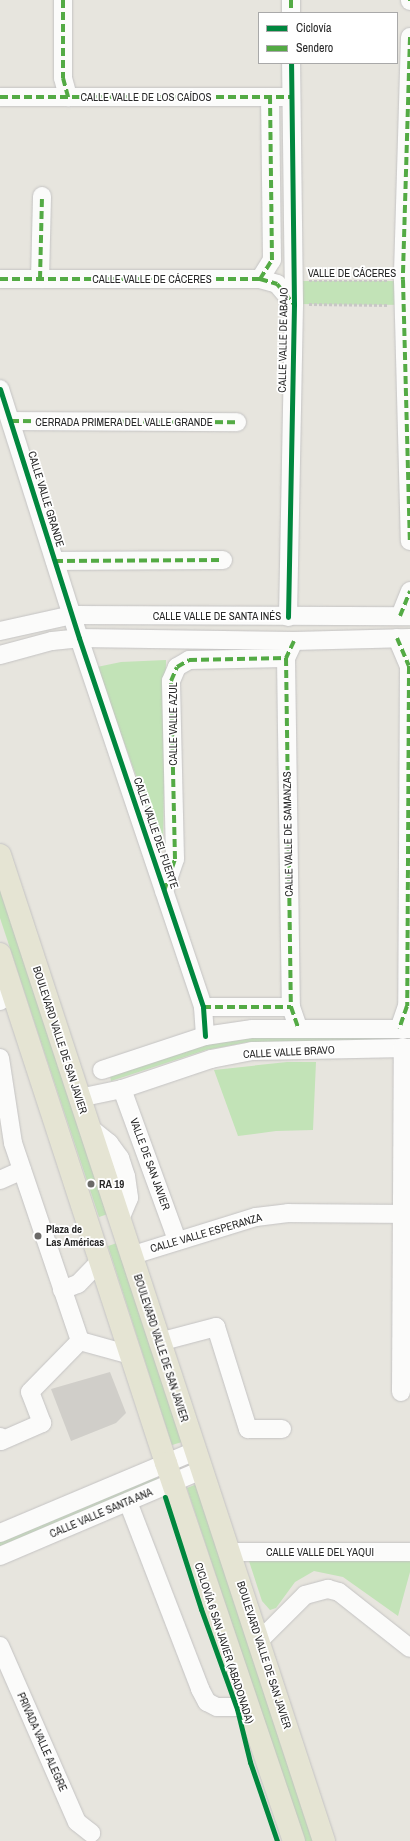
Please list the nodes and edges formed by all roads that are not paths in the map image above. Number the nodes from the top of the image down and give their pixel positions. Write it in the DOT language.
graph roads {
  1 [pos="63,0"];
  2 [pos="291,0"];
  3 [pos="291,12"];
  4 [pos="410,37"];
  5 [pos="291,64"];
  6 [pos="0,97"];
  7 [pos="68,97"];
  8 [pos="270,97"];
  9 [pos="292,97"];
  10 [pos="42,196"];
  11 [pos="0,279"];
  12 [pos="40,279"];
  13 [pos="260,279"];
  14 [pos="294,304"];
  15 [pos="0,389"];
  16 [pos="11,421"];
  17 [pos="236,422"];
  18 [pos="410,541"];
  19 [pos="223,560"];
  20 [pos="55,561"];
  21 [pos="410,591"];
  22 [pos="72,615"];
  23 [pos="405,616"];
  24 [pos="288,617"];
  25 [pos="0,631"];
  26 [pos="0,637"];
  27 [pos="79,638"];
  28 [pos="403,638"];
  29 [pos="294,641"];
  30 [pos="0,655"];
  31 [pos="286,658"];
  32 [pos="0,662"];
  33 [pos="410,666"];
  34 [pos="0,855"];
  35 [pos="164,891"];
  36 [pos="0,954"];
  37 [pos="8,978"];
  38 [pos="0,1001"];
  39 [pos="408,1006"];
  40 [pos="203,1007"];
  41 [pos="291,1007"];
  42 [pos="298,1027"];
  43 [pos="404,1029"];
  44 [pos="205,1036"];
  45 [pos="406,1047"];
  46 [pos="1,1065"];
  47 [pos="102,1070"];
  48 [pos="122,1089"];
  49 [pos="79,1098"];
  50 [pos="22,1170"];
  51 [pos="0,1180"];
  52 [pos="403,1214"];
  53 [pos="120,1223"];
  54 [pos="92,1236"];
  55 [pos="177,1240"];
  56 [pos="130,1256"];
  57 [pos="100,1261"];
  58 [pos="62,1290"];
  59 [pos="80,1340"];
  60 [pos="159,1342"];
  61 [pos="130,1355"];
  62 [pos="401,1392"];
  63 [pos="282,1429"];
  64 [pos="0,1437"];
  65 [pos="199,1461"];
  66 [pos="170,1473"];
  67 [pos="128,1502"];
  68 [pos="0,1533"];
  69 [pos="231,1552"];
  70 [pos="410,1552"];
  71 [pos="0,1556"];
  72 [pos="259,1641"];
  73 [pos="0,1646"];
  74 [pos="410,1648"];
  75 [pos="250,1708"];
  76 [pos="91,1834"];
  77 [pos="294,1841"];
  78 [pos="324,1841"];
  1 -- 7 [label="street"];
  2 -- 3 [label="street"];
  4 -- 18 [label="street"];
  5 -- 9 [label="street, CALLE VALLE DE ABAJO"];
  6 -- 7 [label="street, CALLE VALLE DE LOS CAÍDOS"];
  7 -- 8 [label="street, CALLE VALLE DE LOS CAÍDOS"];
  8 -- 9 [label="street, CALLE VALLE DE LOS CAÍDOS"];
  8 -- 13 [label="street"];
  9 -- 14 [label="street, CALLE VALLE DE ABAJO"];
  10 -- 12 [label="street"];
  11 -- 12 [label="street, CALLE VALLE DE CÁCERES"];
  12 -- 13 [label="street, CALLE VALLE DE CÁCERES"];
  13 -- 14 [label="street, CALLE VALLE DE CÁCERES"];
  14 -- 24 [label="street, CALLE VALLE DE ABAJO"];
  15 -- 16 [label="street, CALLE VALLE GRANDE"];
  16 -- 17 [label="street, CERRADA PRIMERA DEL VALLE GRANDE"];
  16 -- 20 [label="street, CALLE VALLE GRANDE"];
  19 -- 20 [label="street"];
  20 -- 22 [label="street, CALLE VALLE GRANDE"];
  21 -- 23 [label="street"];
  22 -- 24 [label="street, CALLE VALLE DE SANTA INÉS"];
  22 -- 25 [label="street, CALLE VALLE DE SANTA INÉS"];
  22 -- 26 [label="street, CALLE VALLE DE SANTA INÉS"];
  22 -- 27 [label="street, CALLE VALLE GRANDE"];
  23 -- 24 [label="street, CALLE VALLE DE SANTA INÉS"];
  27 -- 29 [label="street"];
  27 -- 30 [label="street"];
  27 -- 32 [label="street"];
  27 -- 35 [label="street, CALLE VALLE DEL FUERTE"];
  28 -- 29 [label="street"];
  28 -- 33 [label="street"];
  29 -- 31 [label="street, CALLE VALLE DE SAMANZAS"];
  31 -- 35 [label="street, CALLE VALLE AZUL"];
  31 -- 41 [label="street, CALLE VALLE DE SAMANZAS"];
  33 -- 39 [label="street"];
  34 -- 49 [label="main road, BOULEVARD VALLE DE SAN JAVIER"];
  35 -- 40 [label="street, CALLE VALLE DEL FUERTE"];
  36 -- 37 [label="main road"];
  37 -- 38 [label="street"];
  37 -- 54 [label="main road"];
  39 -- 43 [label="street"];
  40 -- 41 [label="street"];
  40 -- 44 [label="street, CALLE VALLE DEL FUERTE"];
  41 -- 42 [label="street, CALLE VALLE DE SAMANZAS"];
  42 -- 43 [label="street, CALLE VALLE BRAVO"];
  42 -- 44 [label="street, CALLE VALLE BRAVO"];
  44 -- 47 [label="street, CALLE VALLE BRAVO"];
  45 -- 48 [label="street, CALLE VALLE BRAVO"];
  45 -- 52 [label="street"];
  46 -- 50 [label="street"];
  48 -- 49 [label="street, CALLE VALLE BRAVO"];
  48 -- 55 [label="street, VALLE DE SAN JAVIER"];
  49 -- 53 [label="main road, BOULEVARD VALLE DE SAN JAVIER"];
  50 -- 51 [label="street"];
  50 -- 58 [label="street"];
  52 -- 55 [label="street, CALLE VALLE ESPERANZA"];
  52 -- 62 [label="street"];
  53 -- 54 [label="main road"];
  53 -- 56 [label="main road, BOULEVARD VALLE DE SAN JAVIER"];
  54 -- 57 [label="main road"];
  55 -- 56 [label="street, CALLE VALLE ESPERANZA"];
  56 -- 60 [label="main road, BOULEVARD VALLE DE SAN JAVIER"];
  57 -- 58 [label="street"];
  57 -- 61 [label="main road"];
  58 -- 59 [label="street"];
  59 -- 61 [label="street"];
  59 -- 64 [label="street"];
  60 -- 63 [label="street"];
  60 -- 65 [label="main road, BOULEVARD VALLE DE SAN JAVIER"];
  61 -- 66 [label="main road"];
  65 -- 66 [label="street, CALLE VALLE SANTA ANA"];
  65 -- 69 [label="main road, BOULEVARD VALLE DE SAN JAVIER"];
  66 -- 67 [label="street, CALLE VALLE SANTA ANA"];
  66 -- 68 [label="street, CALLE VALLE SANTA ANA"];
  66 -- 75 [label="main road"];
  67 -- 71 [label="street, CALLE VALLE SANTA ANA"];
  67 -- 75 [label="street"];
  69 -- 70 [label="street, CALLE VALLE DEL YAQUI"];
  69 -- 72 [label="main road, BOULEVARD VALLE DE SAN JAVIER"];
  72 -- 74 [label="street"];
  72 -- 78 [label="main road, BOULEVARD VALLE DE SAN JAVIER"];
  73 -- 76 [label="street, PRIVADA VALLE ALEGRE"];
  75 -- 77 [label="main road"];
}
